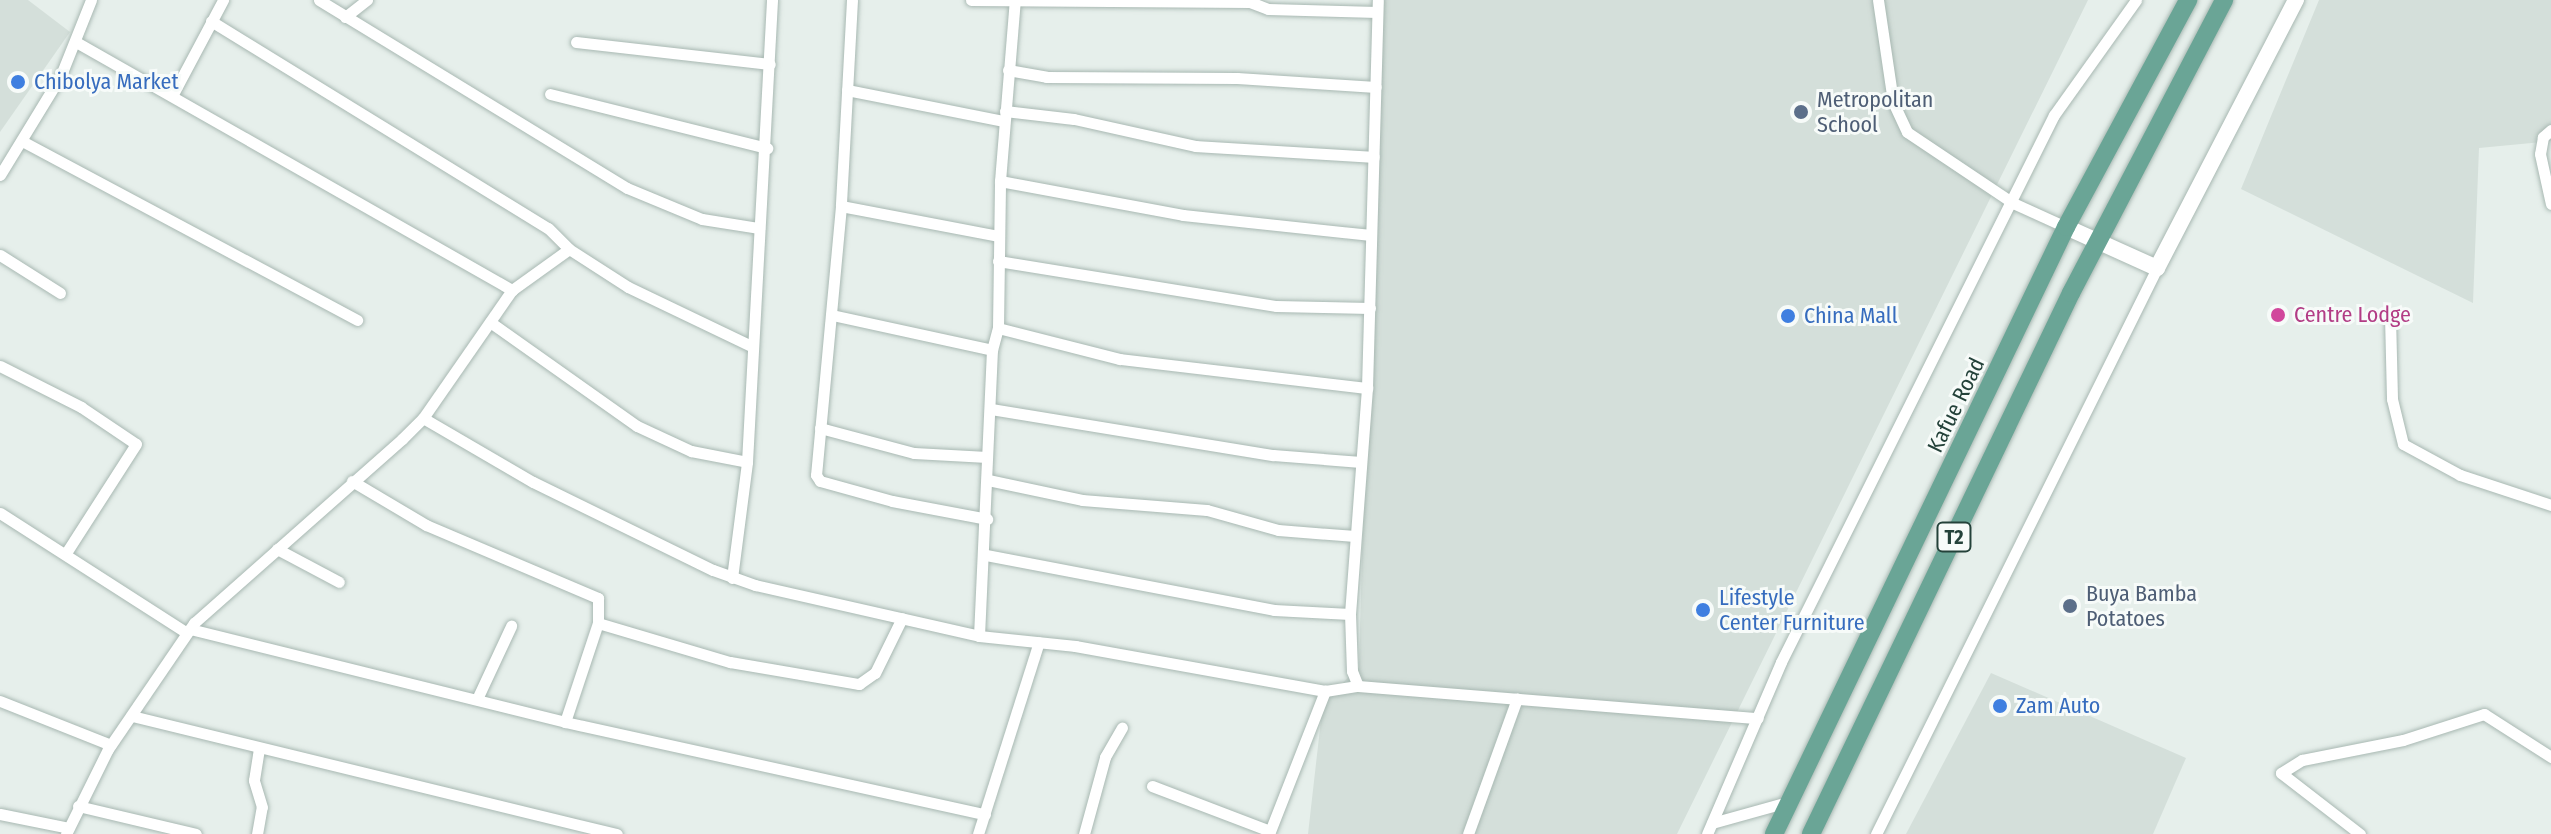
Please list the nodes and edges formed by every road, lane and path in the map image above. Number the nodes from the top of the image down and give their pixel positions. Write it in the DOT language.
graph roads {
  1 [pos="91,0"];
  2 [pos="223,0"];
  3 [pos="319,0"];
  4 [pos="367,0"];
  5 [pos="772,0"];
  6 [pos="852,0"];
  7 [pos="971,0"];
  8 [pos="1878,0"];
  9 [pos="2188,0"];
  10 [pos="2224,0"];
  11 [pos="2296,0"];
  12 [pos="1015,1"];
  13 [pos="2131,2"];
  14 [pos="1377,6"];
  15 [pos="345,17"];
  16 [pos="211,21"];
  17 [pos="76,42"];
  18 [pos="576,42"];
  19 [pos="770,64"];
  20 [pos="1008,70"];
  21 [pos="1376,87"];
  22 [pos="847,90"];
  23 [pos="550,94"];
  24 [pos="172,96"];
  25 [pos="1004,116"];
  26 [pos="2551,116"];
  27 [pos="2549,130"];
  28 [pos="22,141"];
  29 [pos="767,148"];
  30 [pos="1374,157"];
  31 [pos="0,175"];
  32 [pos="1000,181"];
  33 [pos="2013,203"];
  34 [pos="2551,204"];
  35 [pos="841,206"];
  36 [pos="2066,227"];
  37 [pos="759,228"];
  38 [pos="1371,235"];
  39 [pos="999,236"];
  40 [pos="2099,241"];
  41 [pos="569,249"];
  42 [pos="0,255"];
  43 [pos="998,261"];
  44 [pos="2157,268"];
  45 [pos="512,290"];
  46 [pos="60,293"];
  47 [pos="1370,308"];
  48 [pos="832,315"];
  49 [pos="2390,316"];
  50 [pos="357,320"];
  51 [pos="490,322"];
  52 [pos="998,328"];
  53 [pos="751,346"];
  54 [pos="992,350"];
  55 [pos="0,366"];
  56 [pos="1367,388"];
  57 [pos="991,409"];
  58 [pos="423,418"];
  59 [pos="820,428"];
  60 [pos="987,457"];
  61 [pos="747,462"];
  62 [pos="1361,462"];
  63 [pos="988,480"];
  64 [pos="352,481"];
  65 [pos="2551,505"];
  66 [pos="0,513"];
  67 [pos="987,519"];
  68 [pos="1355,536"];
  69 [pos="277,549"];
  70 [pos="66,553"];
  71 [pos="986,555"];
  72 [pos="732,578"];
  73 [pos="339,582"];
  74 [pos="1350,614"];
  75 [pos="902,618"];
  76 [pos="598,623"];
  77 [pos="511,626"];
  78 [pos="188,631"];
  79 [pos="979,636"];
  80 [pos="1039,642"];
  81 [pos="1358,686"];
  82 [pos="1325,691"];
  83 [pos="477,699"];
  84 [pos="1517,699"];
  85 [pos="0,701"];
  86 [pos="132,716"];
  87 [pos="1758,718"];
  88 [pos="565,722"];
  89 [pos="1122,728"];
  90 [pos="111,745"];
  91 [pos="259,748"];
  92 [pos="2551,757"];
  93 [pos="1152,786"];
  94 [pos="1791,801"];
  95 [pos="78,806"];
  96 [pos="0,814"];
  97 [pos="985,814"];
  98 [pos="1710,829"];
  99 [pos="67,831"];
  100 [pos="1269,833"];
  101 [pos="196,834"];
  102 [pos="257,834"];
  103 [pos="617,834"];
  104 [pos="978,834"];
  105 [pos="1084,834"];
  106 [pos="1468,834"];
  107 [pos="1774,834"];
  108 [pos="1811,834"];
  109 [pos="1876,834"];
  110 [pos="2360,834"];
  1 -- 17 [label="street"];
  2 -- 16 [label="street"];
  3 -- 15 [label="street"];
  4 -- 15 [label="street"];
  5 -- 19 [label="street"];
  6 -- 22 [label="street"];
  7 -- 12 [label="street"];
  8 -- 33 [label="street"];
  9 -- 36 [label="main road, Kafue Road / T2"];
  10 -- 40 [label="main road, T2"];
  11 -- 44 [label="street"];
  12 -- 14 [label="street"];
  12 -- 20 [label="street"];
  13 -- 33 [label="street"];
  14 -- 21 [label="street"];
  15 -- 37 [label="street"];
  16 -- 24 [label="street"];
  16 -- 41 [label="street"];
  17 -- 24 [label="street"];
  17 -- 28 [label="street"];
  18 -- 19 [label="street"];
  19 -- 29 [label="street"];
  20 -- 21 [label="street"];
  20 -- 25 [label="street"];
  21 -- 30 [label="street"];
  22 -- 25 [label="street"];
  22 -- 35 [label="street"];
  23 -- 29 [label="street"];
  24 -- 45 [label="street"];
  25 -- 30 [label="street"];
  25 -- 32 [label="street"];
  26 -- 27 [label="street"];
  27 -- 34 [label="street"];
  28 -- 31 [label="street"];
  28 -- 50 [label="street"];
  29 -- 37 [label="street"];
  30 -- 38 [label="street"];
  32 -- 38 [label="street"];
  32 -- 39 [label="street"];
  33 -- 36 [label="street"];
  33 -- 87 [label="street"];
  35 -- 39 [label="street"];
  35 -- 48 [label="street"];
  36 -- 40 [label="street"];
  36 -- 94 [label="main road, Kafue Road / T2"];
  37 -- 53 [label="street"];
  38 -- 47 [label="street"];
  39 -- 43 [label="street"];
  40 -- 44 [label="street"];
  40 -- 108 [label="main road, T2"];
  41 -- 45 [label="street"];
  41 -- 53 [label="street"];
  42 -- 46 [label="street"];
  43 -- 47 [label="street"];
  43 -- 52 [label="street"];
  44 -- 109 [label="street"];
  45 -- 51 [label="street"];
  47 -- 56 [label="street"];
  48 -- 54 [label="street"];
  48 -- 59 [label="street"];
  49 -- 65 [label="street"];
  51 -- 58 [label="street"];
  51 -- 61 [label="street"];
  52 -- 54 [label="street"];
  52 -- 56 [label="street"];
  53 -- 61 [label="street"];
  54 -- 57 [label="street"];
  55 -- 70 [label="street"];
  56 -- 62 [label="street"];
  57 -- 60 [label="street"];
  57 -- 62 [label="street"];
  58 -- 64 [label="street"];
  58 -- 72 [label="street"];
  59 -- 60 [label="street"];
  59 -- 67 [label="street"];
  60 -- 63 [label="street"];
  61 -- 72 [label="street"];
  62 -- 68 [label="street"];
  63 -- 67 [label="street"];
  63 -- 68 [label="street"];
  64 -- 69 [label="street"];
  64 -- 76 [label="street"];
  66 -- 70 [label="street"];
  67 -- 71 [label="street"];
  68 -- 74 [label="street"];
  69 -- 73 [label="street"];
  69 -- 78 [label="street"];
  70 -- 78 [label="street"];
  71 -- 74 [label="street"];
  71 -- 79 [label="street"];
  72 -- 75 [label="street"];
  74 -- 81 [label="street"];
  75 -- 76 [label="street"];
  75 -- 79 [label="street"];
  76 -- 88 [label="street"];
  77 -- 83 [label="street"];
  78 -- 83 [label="street"];
  78 -- 86 [label="street"];
  79 -- 80 [label="street"];
  80 -- 82 [label="street"];
  80 -- 97 [label="street"];
  81 -- 82 [label="street"];
  81 -- 84 [label="street"];
  82 -- 100 [label="street"];
  83 -- 88 [label="street"];
  84 -- 87 [label="street"];
  84 -- 106 [label="street"];
  85 -- 90 [label="street"];
  86 -- 90 [label="street"];
  86 -- 91 [label="street"];
  87 -- 98 [label="street"];
  88 -- 97 [label="street"];
  89 -- 105 [label="street"];
  90 -- 95 [label="street"];
  91 -- 102 [label="street"];
  91 -- 103 [label="street"];
  92 -- 110 [label="street"];
  93 -- 100 [label="street"];
  94 -- 98 [label="street"];
  94 -- 107 [label="main road, Kafue Road / T2"];
  95 -- 99 [label="street"];
  95 -- 101 [label="street"];
  96 -- 99 [label="street"];
  97 -- 104 [label="street"];
}
